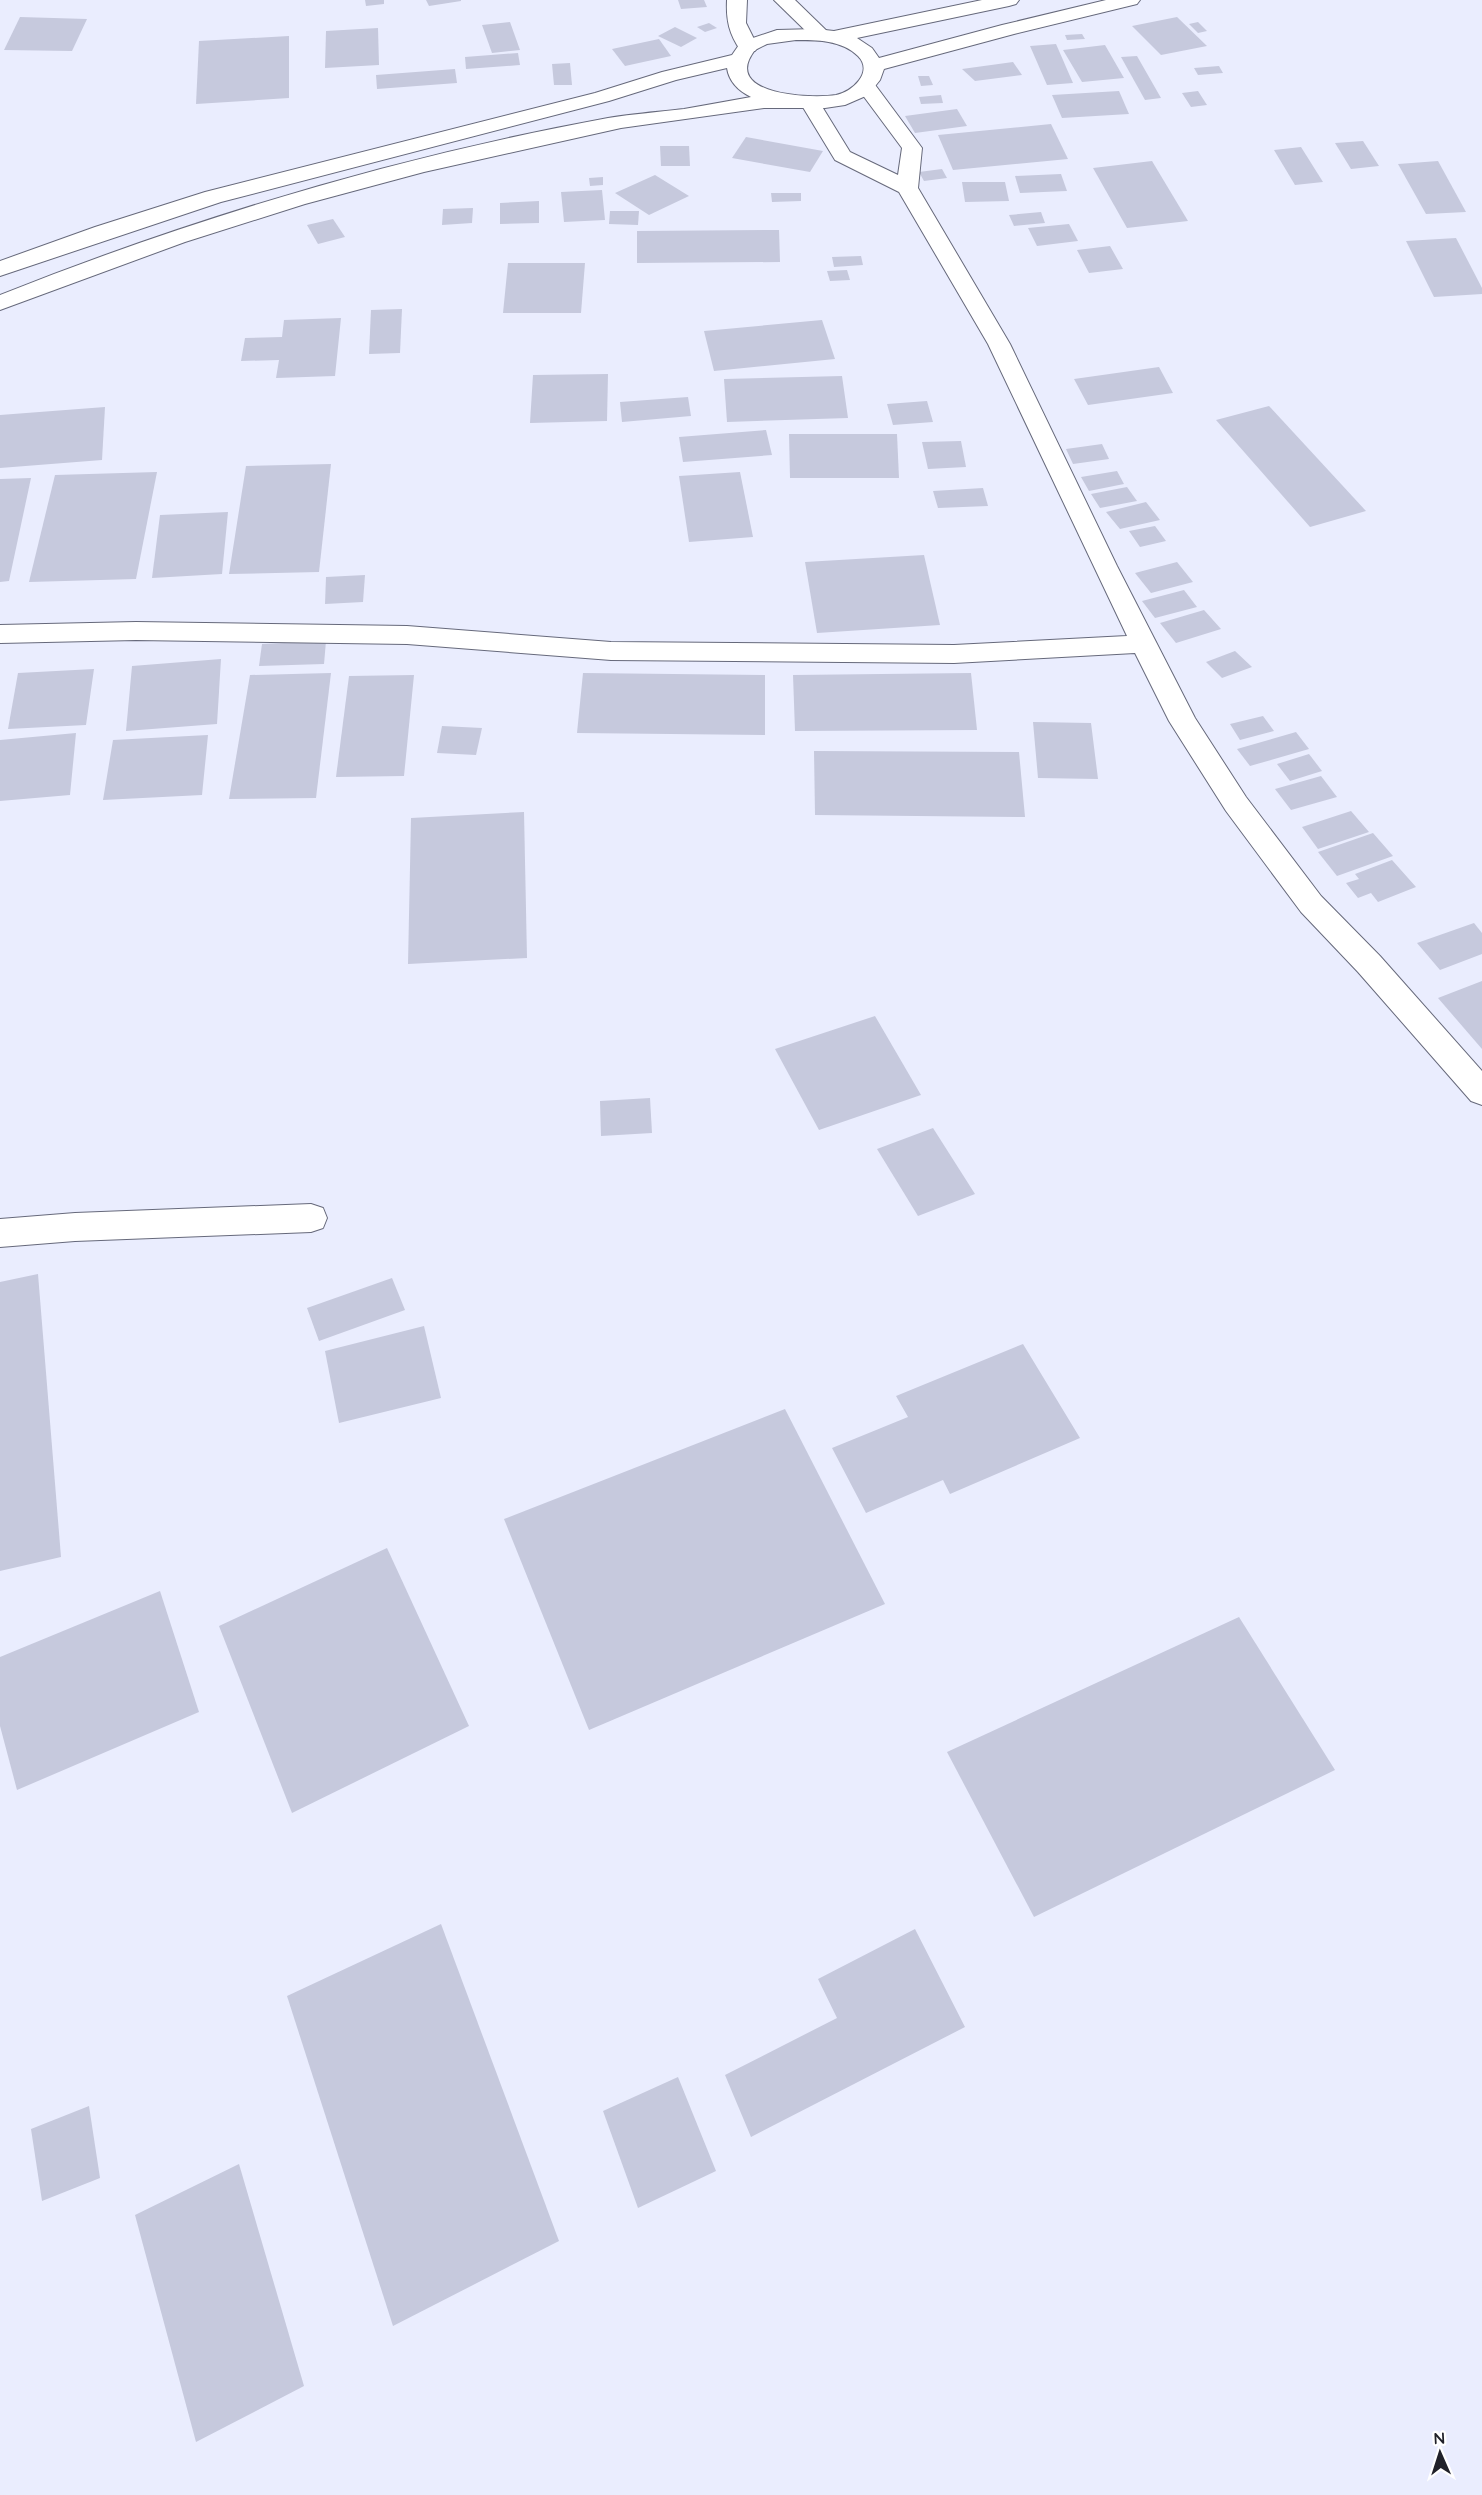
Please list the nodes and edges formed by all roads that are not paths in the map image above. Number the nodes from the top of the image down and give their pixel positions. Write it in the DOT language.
graph roads {
  1 [pos="737,0"];
  2 [pos="783,0"];
  3 [pos="1009,0"];
  4 [pos="1130,0"];
  5 [pos="966,5"];
  6 [pos="828,36"];
  7 [pos="743,53"];
  8 [pos="874,66"];
  9 [pos="866,86"];
  10 [pos="777,100"];
  11 [pos="810,104"];
  12 [pos="907,188"];
  13 [pos="0,269"];
  14 [pos="0,303"];
  15 [pos="0,634"];
  16 [pos="1145,644"];
  17 [pos="1482,1092"];
  18 [pos="311,1218"];
  19 [pos="0,1233"];
  1 -- 7 [label="street"];
  2 -- 6 [label="street"];
  3 -- 5 [label="street"];
  4 -- 8 [label="street"];
  5 -- 6 [label="street"];
  6 -- 7 [label="street"];
  6 -- 8 [label="street"];
  7 -- 10 [label="street"];
  7 -- 13 [label="street"];
  8 -- 9 [label="street"];
  9 -- 11 [label="street"];
  9 -- 12 [label="street"];
  10 -- 11 [label="street"];
  10 -- 14 [label="street"];
  11 -- 12 [label="street"];
  12 -- 16 [label="street"];
  15 -- 16 [label="street"];
  16 -- 17 [label="street"];
  18 -- 19 [label="street"];
}
